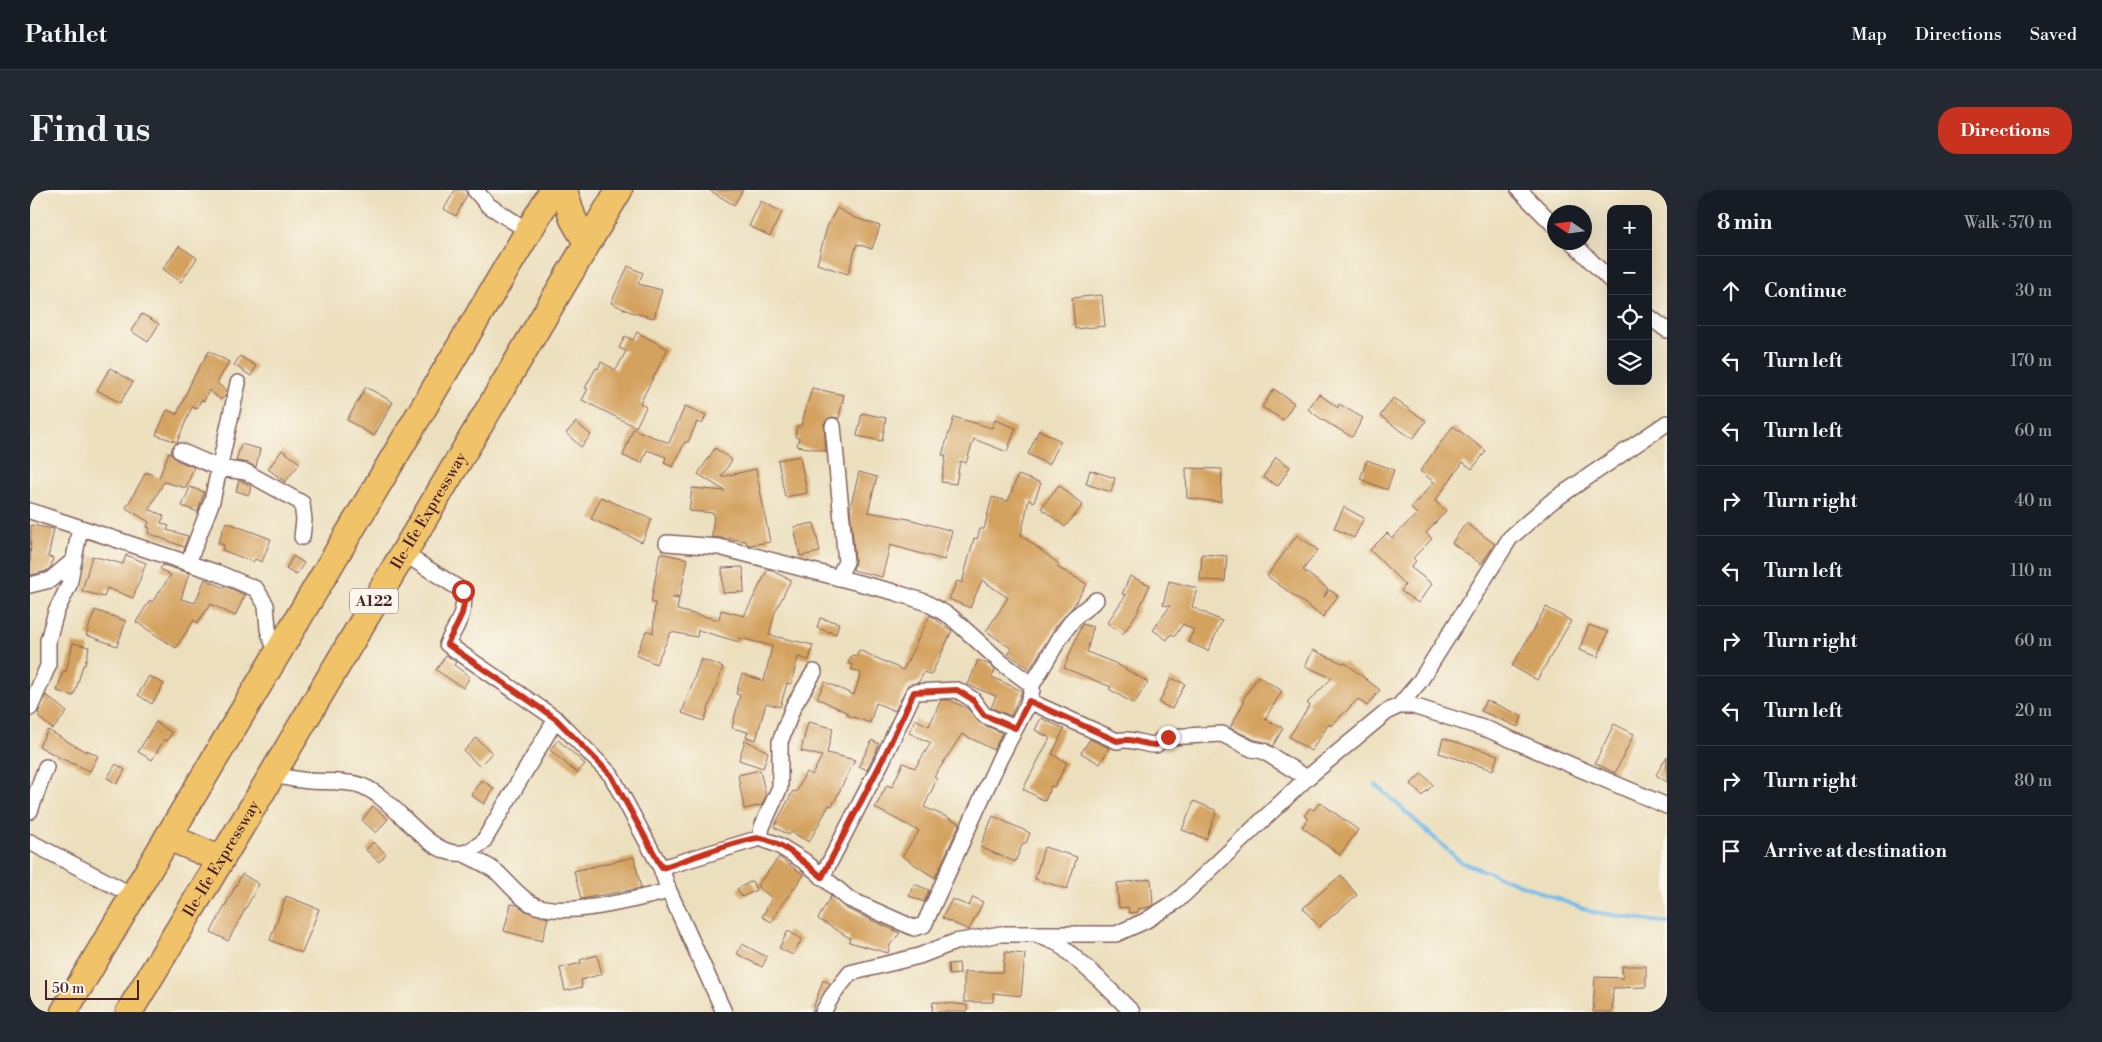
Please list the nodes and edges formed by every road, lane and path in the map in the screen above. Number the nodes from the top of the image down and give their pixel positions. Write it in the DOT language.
graph roads {
  1 [pos="475,190"];
  2 [pos="553,190"];
  3 [pos="564,190"];
  4 [pos="619,190"];
  5 [pos="1519,190"];
  6 [pos="1547,218"];
  7 [pos="528,231"];
  8 [pos="588,243"];
  9 [pos="1580,250"];
  10 [pos="1607,278"];
  11 [pos="1652,319"];
  12 [pos="1667,330"];
  13 [pos="238,383"];
  14 [pos="1667,422"];
  15 [pos="833,426"];
  16 [pos="180,451"];
  17 [pos="219,468"];
  18 [pos="30,511"];
  19 [pos="80,528"];
  20 [pos="302,537"];
  21 [pos="666,543"];
  22 [pos="403,553"];
  23 [pos="74,560"];
  24 [pos="188,563"];
  25 [pos="838,578"];
  26 [pos="30,585"];
  27 [pos="1096,600"];
  28 [pos="277,655"];
  29 [pos="814,672"];
  30 [pos="1032,685"];
  31 [pos="1029,701"];
  32 [pos="1399,706"];
  33 [pos="30,708"];
  34 [pos="556,719"];
  35 [pos="1015,728"];
  36 [pos="46,767"];
  37 [pos="272,775"];
  38 [pos="1307,778"];
  39 [pos="1667,806"];
  40 [pos="30,810"];
  41 [pos="168,838"];
  42 [pos="760,838"];
  43 [pos="30,842"];
  44 [pos="462,853"];
  45 [pos="220,859"];
  46 [pos="662,868"];
  47 [pos="822,877"];
  48 [pos="669,891"];
  49 [pos="134,896"];
  50 [pos="1034,933"];
  51 [pos="64,1012"];
  52 [pos="129,1012"];
  53 [pos="724,1012"];
  54 [pos="823,1012"];
  55 [pos="1132,1012"];
  1 -- 7 [label="street"];
  2 -- 7 [label="highway"];
  3 -- 8 [label="highway"];
  4 -- 8 [label="highway, Ile-Ife Expressway / A122"];
  5 -- 6 [label="street"];
  7 -- 28 [label="highway"];
  8 -- 22 [label="highway, Ile-Ife Expressway / A122"];
  9 -- 10 [label="street"];
  11 -- 12 [label="street"];
  13 -- 17 [label="street"];
  14 -- 32 [label="street"];
  15 -- 25 [label="street"];
  16 -- 17 [label="street"];
  17 -- 20 [label="street"];
  17 -- 24 [label="street"];
  18 -- 19 [label="street"];
  19 -- 23 [label="street"];
  19 -- 24 [label="street"];
  21 -- 25 [label="street"];
  22 -- 34 [label="street"];
  22 -- 37 [label="highway, Ile-Ife Expressway / A122"];
  23 -- 26 [label="street"];
  23 -- 33 [label="street"];
  24 -- 28 [label="street"];
  25 -- 30 [label="street"];
  27 -- 30 [label="street"];
  28 -- 41 [label="highway"];
  29 -- 42 [label="street"];
  30 -- 31 [label="street"];
  31 -- 35 [label="street"];
  31 -- 38 [label="street"];
  32 -- 38 [label="street"];
  32 -- 39 [label="street"];
  34 -- 44 [label="street"];
  34 -- 46 [label="street"];
  35 -- 47 [label="street"];
  35 -- 47 [label="street"];
  36 -- 40 [label="street"];
  37 -- 44 [label="street"];
  37 -- 45 [label="highway, Ile-Ife Expressway / A122"];
  38 -- 50 [label="street"];
  41 -- 45 [label="highway"];
  41 -- 49 [label="highway"];
  42 -- 46 [label="street"];
  42 -- 47 [label="street"];
  43 -- 49 [label="street"];
  44 -- 48 [label="street"];
  45 -- 52 [label="highway, Ile-Ife Expressway / A122"];
  46 -- 48 [label="street"];
  48 -- 53 [label="street"];
  49 -- 51 [label="highway"];
  50 -- 54 [label="street"];
  50 -- 55 [label="street"];
}
